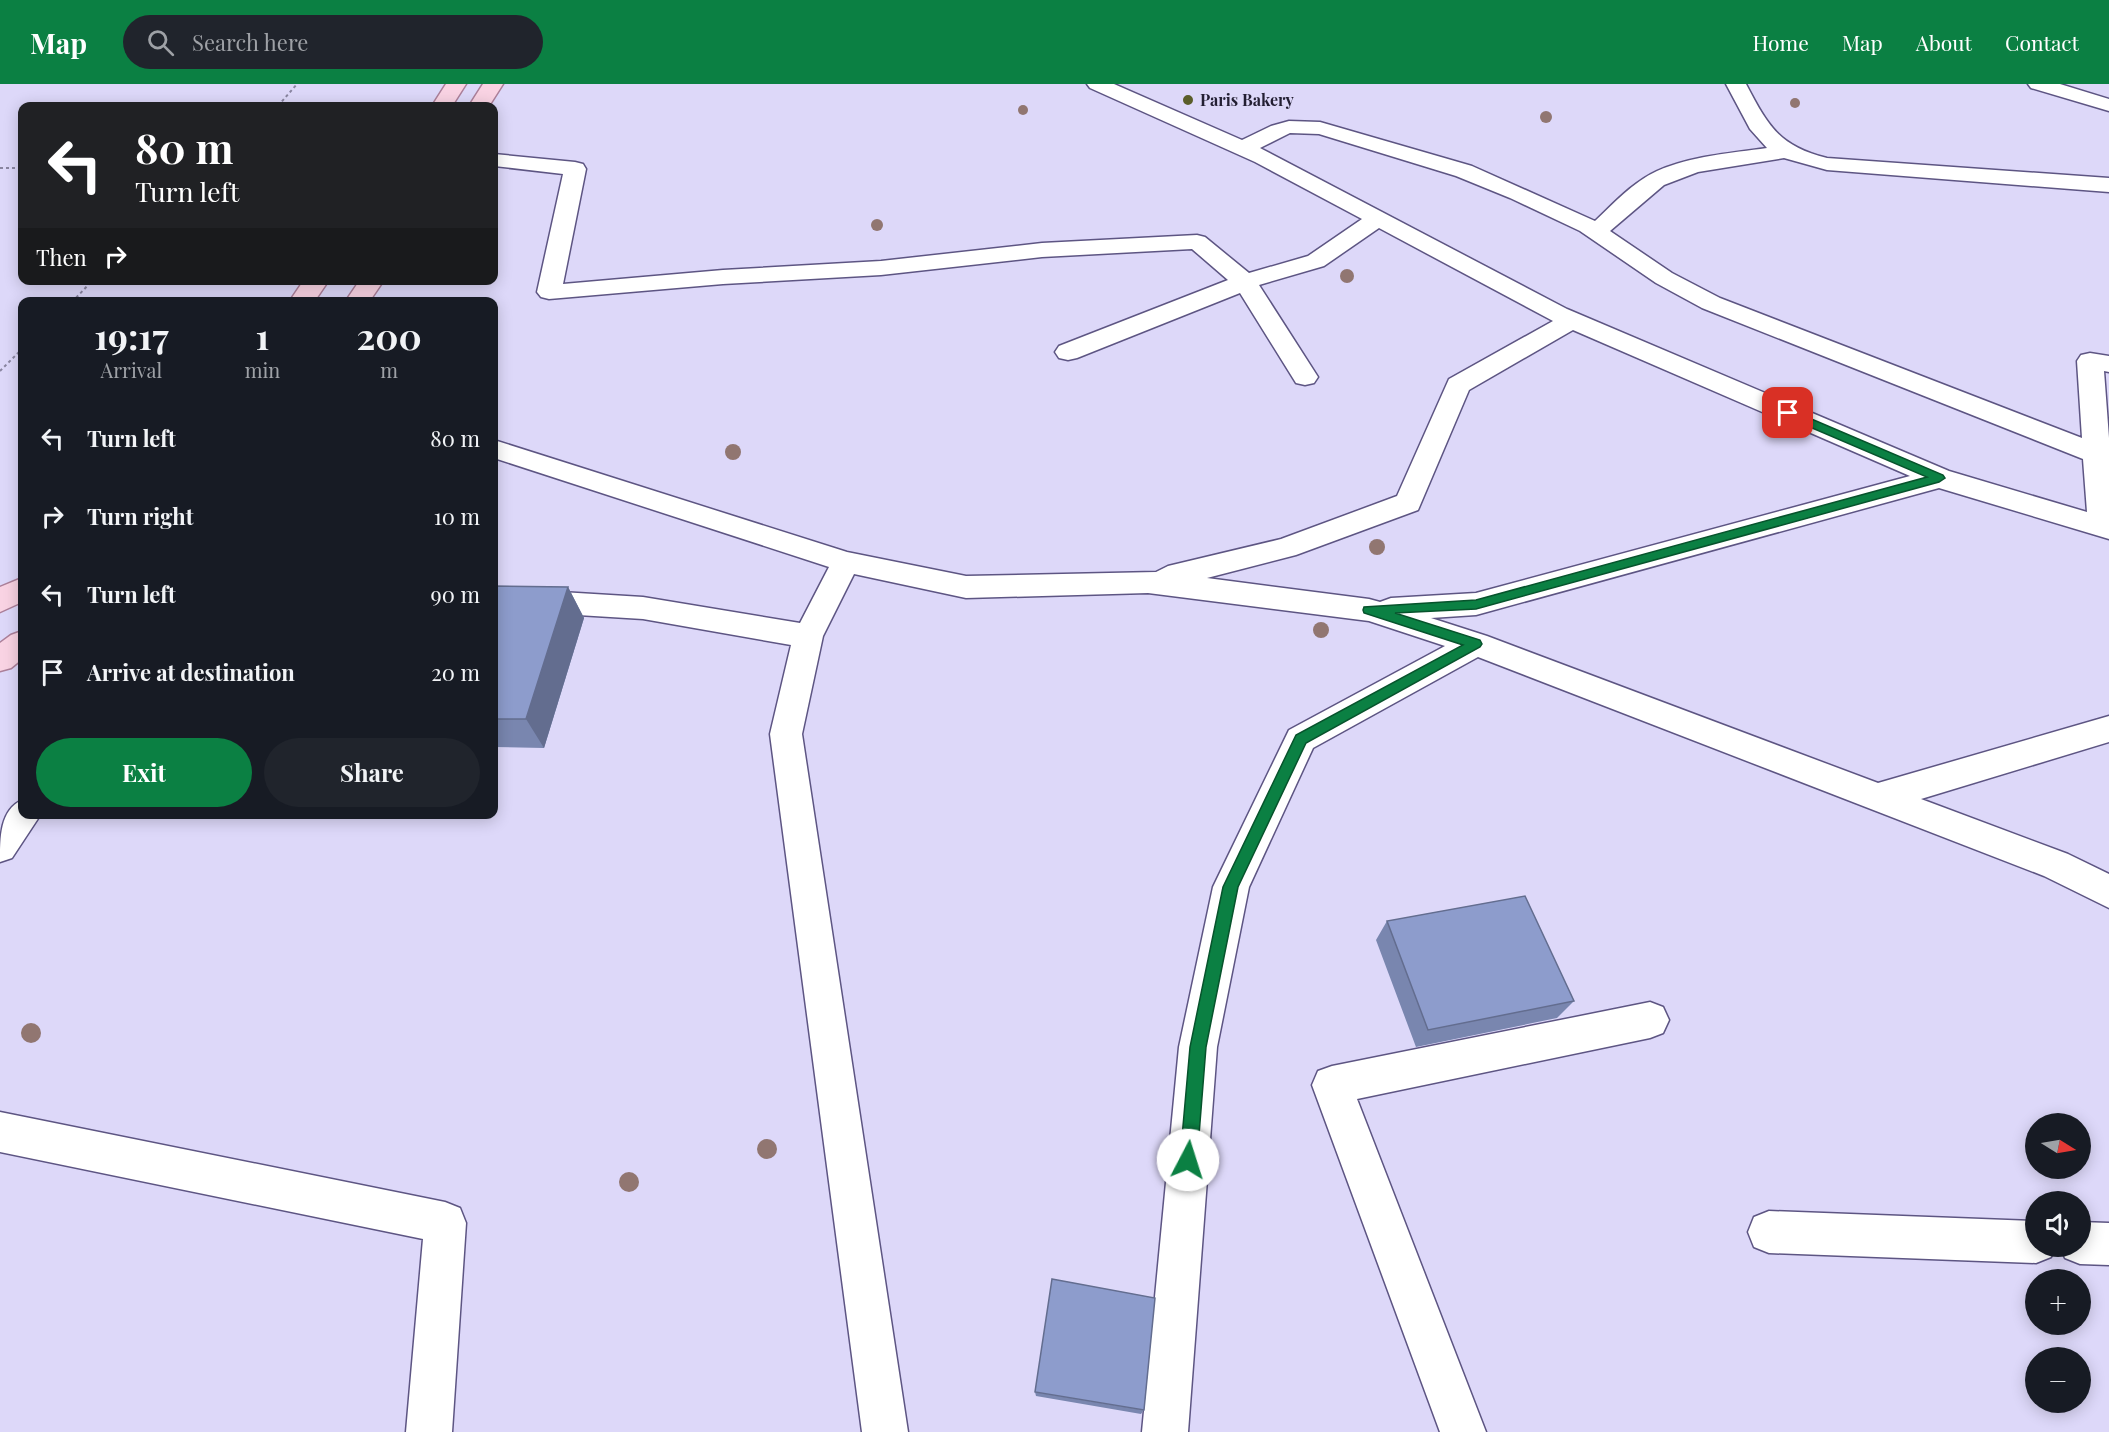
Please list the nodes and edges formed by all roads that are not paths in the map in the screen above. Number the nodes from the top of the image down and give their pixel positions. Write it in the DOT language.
graph roads {
  1 [pos="456,84"];
  2 [pos="493,84"];
  3 [pos="1097,84"];
  4 [pos="1736,84"];
  5 [pos="2038,84"];
  6 [pos="445,102"];
  7 [pos="482,102"];
  8 [pos="2109,105"];
  9 [pos="1243,148"];
  10 [pos="1783,152"];
  11 [pos="498,160"];
  12 [pos="2109,185"];
  13 [pos="1378,218"];
  14 [pos="1597,231"];
  15 [pos="1245,282"];
  16 [pos="1572,320"];
  17 [pos="1068,352"];
  18 [pos="2109,364"];
  19 [pos="1305,376"];
  20 [pos="498,450"];
  21 [pos="2097,454"];
  22 [pos="1939,478"];
  23 [pos="2105,528"];
  24 [pos="846,562"];
  25 [pos="1148,582"];
  26 [pos="18,591"];
  27 [pos="498,599"];
  28 [pos="0,601"];
  29 [pos="1369,610"];
  30 [pos="808,636"];
  31 [pos="1476,644"];
  32 [pos="18,646"];
  33 [pos="0,659"];
  34 [pos="2109,729"];
  35 [pos="1878,797"];
  36 [pos="20,819"];
  37 [pos="0,847"];
  38 [pos="2109,892"];
  39 [pos="1650,1020"];
  40 [pos="0,1132"];
  41 [pos="1769,1232"];
  42 [pos="2025,1242"];
  43 [pos="2091,1244"];
  44 [pos="2109,1245"];
  45 [pos="429,1432"];
  46 [pos="885,1432"];
  47 [pos="1165,1432"];
  48 [pos="1463,1432"];
  1 -- 6 [label="main road"];
  2 -- 7 [label="main road"];
  3 -- 9 [label="street"];
  4 -- 10 [label="street"];
  5 -- 8 [label="street"];
  9 -- 13 [label="street"];
  9 -- 14 [label="street"];
  10 -- 12 [label="street"];
  10 -- 14 [label="street"];
  11 -- 15 [label="street"];
  13 -- 15 [label="street"];
  13 -- 16 [label="street"];
  14 -- 21 [label="street"];
  15 -- 17 [label="street"];
  15 -- 19 [label="street"];
  16 -- 22 [label="street"];
  16 -- 25 [label="street"];
  18 -- 21 [label="street"];
  20 -- 24 [label="street"];
  21 -- 23 [label="street"];
  22 -- 23 [label="street"];
  22 -- 29 [label="street"];
  24 -- 25 [label="street"];
  24 -- 30 [label="street"];
  25 -- 29 [label="street"];
  26 -- 28 [label="main road"];
  27 -- 30 [label="street"];
  29 -- 31 [label="street"];
  30 -- 46 [label="street"];
  31 -- 35 [label="street"];
  31 -- 47 [label="street"];
  32 -- 33 [label="main road"];
  34 -- 35 [label="street"];
  35 -- 38 [label="street"];
  36 -- 37 [label="street"];
  39 -- 48 [label="street"];
  40 -- 45 [label="street"];
  41 -- 42 [label="street"];
  43 -- 44 [label="street"];
}
